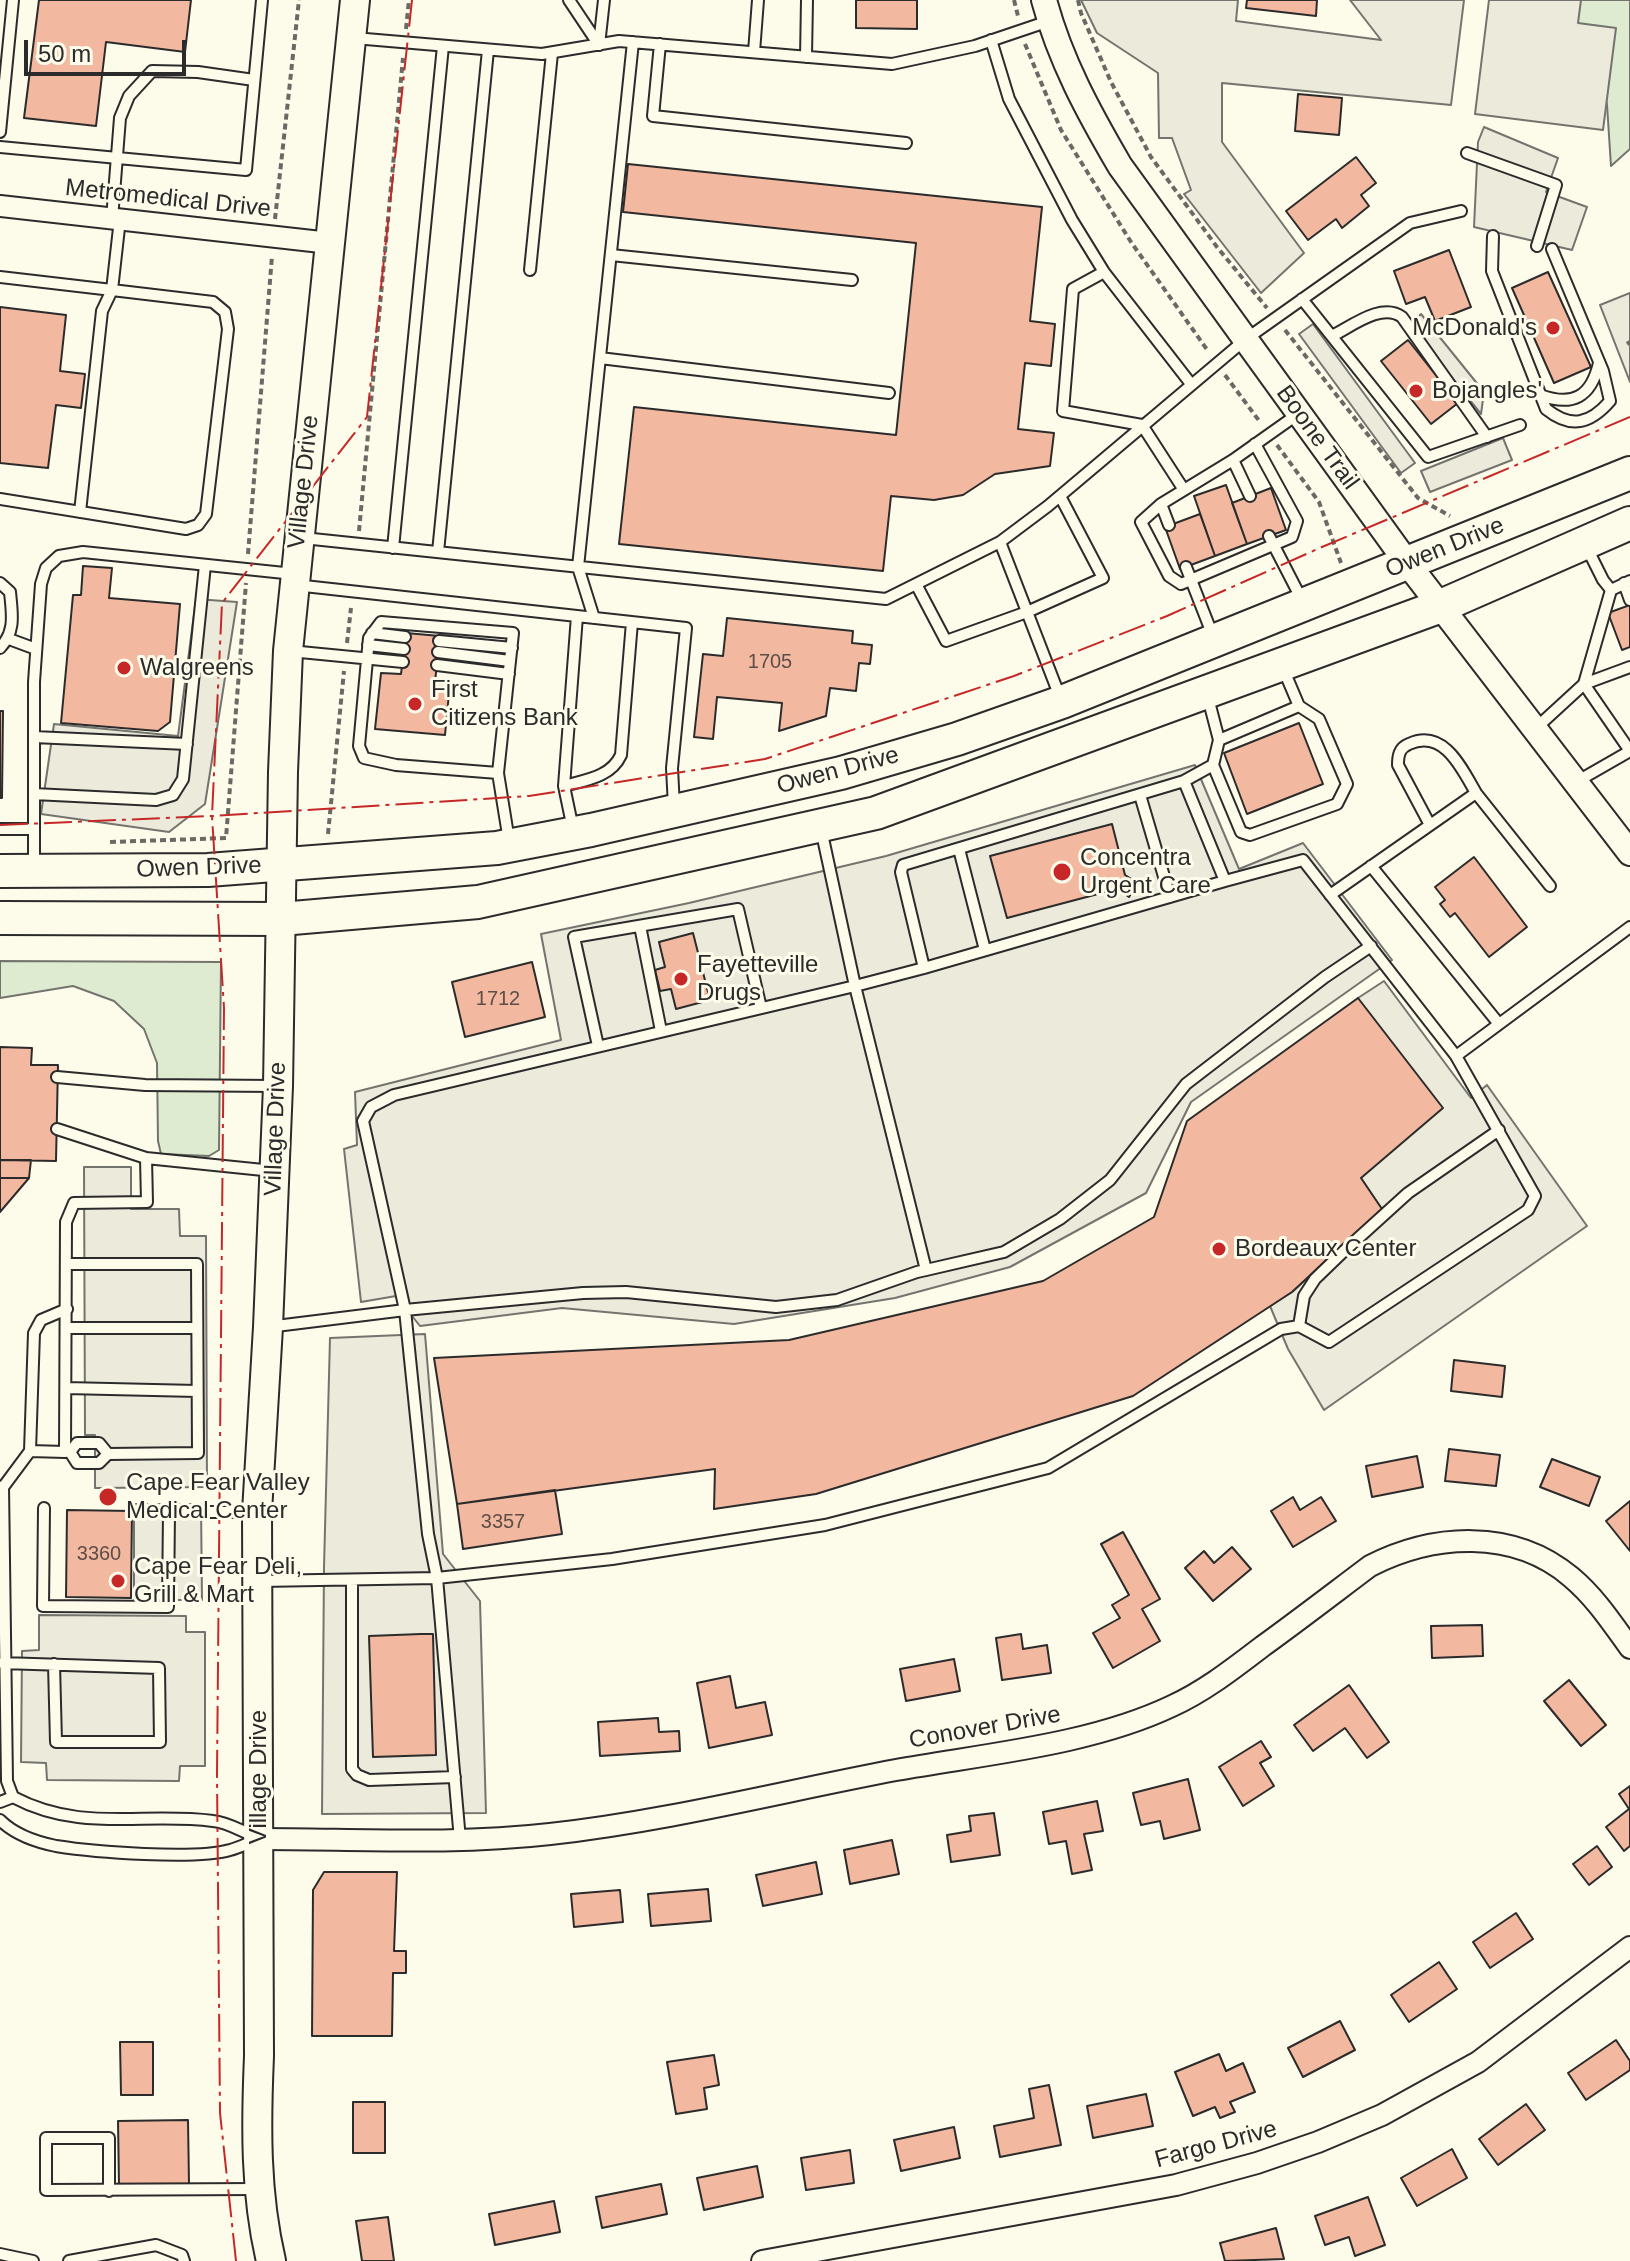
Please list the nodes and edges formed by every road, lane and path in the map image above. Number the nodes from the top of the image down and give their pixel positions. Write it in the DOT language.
graph roads {
  1 [pos="13,0"];
  2 [pos="262,0"];
  3 [pos="299,0"];
  4 [pos="355,0"];
  5 [pos="409,0"];
  6 [pos="569,0"];
  7 [pos="604,0"];
  8 [pos="758,0"];
  9 [pos="807,0"];
  10 [pos="1014,0"];
  11 [pos="1078,0"];
  12 [pos="1047,10"];
  13 [pos="1022,30"];
  14 [pos="351,38"];
  15 [pos="991,40"];
  16 [pos="404,42"];
  17 [pos="633,42"];
  18 [pos="660,44"];
  19 [pos="599,45"];
  20 [pos="443,46"];
  21 [pos="488,50"];
  22 [pos="754,52"];
  23 [pos="552,53"];
  24 [pos="806,57"];
  25 [pos="254,80"];
  26 [pos="0,132"];
  27 [pos="906,143"];
  28 [pos="0,147"];
  29 [pos="1467,153"];
  30 [pos="118,158"];
  31 [pos="0,206"];
  32 [pos="1461,211"];
  33 [pos="116,219"];
  34 [pos="1493,236"];
  35 [pos="273,237"];
  36 [pos="330,243"];
  37 [pos="1537,246"];
  38 [pos="1552,249"];
  39 [pos="611,255"];
  40 [pos="530,270"];
  41 [pos="1104,272"];
  42 [pos="0,277"];
  43 [pos="852,280"];
  44 [pos="112,290"];
  45 [pos="1302,299"];
  46 [pos="1275,318"];
  47 [pos="1332,336"];
  48 [pos="1246,339"];
  49 [pos="600,358"];
  50 [pos="1216,363"];
  51 [pos="1599,363"];
  52 [pos="1191,384"];
  53 [pos="889,393"];
  54 [pos="1540,395"];
  55 [pos="1298,414"];
  56 [pos="1142,425"];
  57 [pos="1520,425"];
  58 [pos="1269,434"];
  59 [pos="1487,437"];
  60 [pos="1255,444"];
  61 [pos="1233,460"];
  62 [pos="1630,473"];
  63 [pos="1184,490"];
  64 [pos="1060,496"];
  65 [pos="1250,496"];
  66 [pos="0,499"];
  67 [pos="1161,504"];
  68 [pos="80,512"];
  69 [pos="1451,517"];
  70 [pos="1630,523"];
  71 [pos="1169,525"];
  72 [pos="299,538"];
  73 [pos="1272,541"];
  74 [pos="1000,542"];
  75 [pos="1585,543"];
  76 [pos="358,544"];
  77 [pos="393,548"];
  78 [pos="438,552"];
  79 [pos="1408,564"];
  80 [pos="205,565"];
  81 [pos="578,567"];
  82 [pos="1186,567"];
  83 [pos="247,569"];
  84 [pos="1344,571"];
  85 [pos="294,580"];
  86 [pos="1191,581"];
  87 [pos="1627,582"];
  88 [pos="0,583"];
  89 [pos="916,584"];
  90 [pos="1611,590"];
  91 [pos="353,591"];
  92 [pos="1630,600"];
  93 [pos="1304,604"];
  94 [pos="1441,606"];
  95 [pos="1027,612"];
  96 [pos="577,616"];
  97 [pos="594,618"];
  98 [pos="632,622"];
  99 [pos="372,633"];
  100 [pos="9,639"];
  101 [pos="1215,641"];
  102 [pos="0,648"];
  103 [pos="512,648"];
  104 [pos="36,649"];
  105 [pos="288,651"];
  106 [pos="367,651"];
  107 [pos="346,655"];
  108 [pos="510,661"];
  109 [pos="403,662"];
  110 [pos="437,665"];
  111 [pos="1282,665"];
  112 [pos="1630,667"];
  113 [pos="509,674"];
  114 [pos="1584,684"];
  115 [pos="1207,692"];
  116 [pos="1062,702"];
  117 [pos="1299,706"];
  118 [pos="1535,729"];
  119 [pos="34,737"];
  120 [pos="1219,740"];
  121 [pos="187,744"];
  122 [pos="1213,765"];
  123 [pos="498,773"];
  124 [pos="1184,781"];
  125 [pos="1576,782"];
  126 [pos="564,786"];
  127 [pos="1476,793"];
  128 [pos="34,794"];
  129 [pos="1140,795"];
  130 [pos="675,811"];
  131 [pos="1430,825"];
  132 [pos="820,826"];
  133 [pos="0,829"];
  134 [pos="34,829"];
  135 [pos="574,833"];
  136 [pos="343,835"];
  137 [pos="226,838"];
  138 [pos="510,846"];
  139 [pos="959,849"];
  140 [pos="1630,853"];
  141 [pos="282,865"];
  142 [pos="1371,866"];
  143 [pos="0,871"];
  144 [pos="34,871"];
  145 [pos="1225,881"];
  146 [pos="1550,886"];
  147 [pos="1330,895"];
  148 [pos="1170,897"];
  149 [pos="0,918"];
  150 [pos="281,919"];
  151 [pos="640,926"];
  152 [pos="1630,927"];
  153 [pos="1371,946"];
  154 [pos="985,950"];
  155 [pos="924,968"];
  156 [pos="855,986"];
  157 [pos="761,1008"];
  158 [pos="1499,1024"];
  159 [pos="661,1031"];
  160 [pos="598,1046"];
  161 [pos="1456,1056"];
  162 [pos="57,1077"];
  163 [pos="278,1086"];
  164 [pos="57,1129"];
  165 [pos="1499,1130"];
  166 [pos="146,1158"];
  167 [pos="274,1172"];
  168 [pos="67,1264"];
  169 [pos="926,1270"];
  170 [pos="67,1309"];
  171 [pos="405,1310"];
  172 [pos="1299,1326"];
  173 [pos="268,1327"];
  174 [pos="67,1328"];
  175 [pos="197,1328"];
  176 [pos="66,1388"];
  177 [pos="197,1391"];
  178 [pos="30,1451"];
  179 [pos="68,1452"];
  180 [pos="108,1454"];
  181 [pos="2,1488"];
  182 [pos="44,1508"];
  183 [pos="257,1512"];
  184 [pos="437,1578"];
  185 [pos="352,1580"];
  186 [pos="258,1581"];
  187 [pos="1630,1648"];
  188 [pos="3,1663"];
  189 [pos="54,1664"];
  190 [pos="455,1777"];
  191 [pos="13,1797"];
  192 [pos="0,1802"];
  193 [pos="0,1820"];
  194 [pos="259,1839"];
  195 [pos="460,1840"];
  196 [pos="1630,1947"];
  197 [pos="259,2189"];
  198 [pos="109,2191"];
  199 [pos="0,2254"];
  200 [pos="33,2261"];
  201 [pos="69,2261"];
  202 [pos="184,2261"];
  203 [pos="271,2261"];
  204 [pos="762,2261"];
  1 -- 26 [label="lane"];
  2 -- 25 [label="lane"];
  3 -- 35 [label="path"];
  4 -- 14 [label="main road, Village Drive"];
  5 -- 16 [label="path"];
  6 -- 19 [label="lane"];
  7 -- 19 [label="lane"];
  8 -- 22 [label="lane"];
  9 -- 24 [label="lane"];
  10 -- 13 [label="path"];
  11 -- 46 [label="path"];
  12 -- 13 [label="lane"];
  12 -- 48 [label="street, Boone Trail"];
  13 -- 15 [label="lane"];
  13 -- 50 [label="path"];
  14 -- 16 [label="lane"];
  14 -- 36 [label="main road, Village Drive"];
  15 -- 24 [label="lane"];
  15 -- 41 [label="lane"];
  16 -- 20 [label="lane"];
  16 -- 76 [label="path"];
  17 -- 18 [label="lane"];
  17 -- 19 [label="lane"];
  17 -- 39 [label="lane"];
  18 -- 22 [label="lane"];
  18 -- 27 [label="lane"];
  19 -- 23 [label="lane"];
  20 -- 21 [label="lane"];
  20 -- 77 [label="lane"];
  21 -- 23 [label="lane"];
  21 -- 78 [label="lane"];
  22 -- 24 [label="lane"];
  23 -- 40 [label="lane"];
  25 -- 30 [label="lane"];
  25 -- 30 [label="lane"];
  28 -- 30 [label="lane"];
  29 -- 37 [label="lane"];
  30 -- 33 [label="lane"];
  31 -- 33 [label="street, Metromedical Drive"];
  32 -- 45 [label="lane"];
  33 -- 35 [label="street, Metromedical Drive"];
  33 -- 44 [label="lane"];
  34 -- 54 [label="lane"];
  35 -- 36 [label="street, Metromedical Drive"];
  35 -- 83 [label="path"];
  36 -- 72 [label="main road, Village Drive"];
  38 -- 51 [label="lane"];
  39 -- 43 [label="lane"];
  39 -- 49 [label="lane"];
  41 -- 52 [label="lane"];
  41 -- 56 [label="lane"];
  42 -- 44 [label="lane"];
  44 -- 68 [label="lane"];
  44 -- 68 [label="lane"];
  45 -- 46 [label="lane"];
  45 -- 47 [label="lane"];
  46 -- 48 [label="lane"];
  46 -- 69 [label="path"];
  47 -- 59 [label="lane"];
  47 -- 59 [label="lane"];
  48 -- 50 [label="lane"];
  48 -- 55 [label="street, Boone Trail"];
  49 -- 53 [label="lane"];
  49 -- 81 [label="lane"];
  50 -- 52 [label="lane"];
  50 -- 58 [label="path"];
  51 -- 54 [label="lane"];
  51 -- 54 [label="lane"];
  52 -- 56 [label="lane"];
  55 -- 58 [label="lane"];
  55 -- 79 [label="street, Boone Trail"];
  56 -- 63 [label="lane"];
  56 -- 64 [label="lane"];
  57 -- 59 [label="lane"];
  58 -- 60 [label="lane"];
  58 -- 84 [label="path"];
  60 -- 61 [label="lane"];
  60 -- 73 [label="lane"];
  61 -- 63 [label="lane"];
  61 -- 65 [label="lane"];
  62 -- 79 [label="highway, Owen Drive"];
  63 -- 67 [label="lane"];
  64 -- 74 [label="lane"];
  64 -- 95 [label="lane"];
  66 -- 68 [label="lane"];
  67 -- 71 [label="lane"];
  67 -- 86 [label="lane"];
  70 -- 75 [label="highway, Owen Drive"];
  72 -- 76 [label="lane"];
  72 -- 85 [label="main road, Village Drive"];
  73 -- 86 [label="lane"];
  73 -- 93 [label="lane"];
  74 -- 89 [label="lane"];
  74 -- 95 [label="lane"];
  75 -- 90 [label="lane"];
  75 -- 94 [label="highway, Owen Drive"];
  76 -- 77 [label="lane"];
  77 -- 78 [label="lane"];
  78 -- 81 [label="lane"];
  79 -- 93 [label="highway, Owen Drive"];
  79 -- 94 [label="street, Boone Trail"];
  80 -- 83 [label="lane"];
  80 -- 104 [label="lane"];
  80 -- 121 [label="lane"];
  81 -- 89 [label="lane"];
  81 -- 97 [label="lane"];
  82 -- 86 [label="lane"];
  83 -- 85 [label="lane"];
  83 -- 137 [label="path"];
  85 -- 91 [label="lane"];
  85 -- 105 [label="main road, Village Drive"];
  86 -- 101 [label="lane"];
  87 -- 90 [label="lane"];
  87 -- 92 [label="lane"];
  88 -- 100 [label="lane"];
  89 -- 95 [label="lane"];
  90 -- 114 [label="lane"];
  91 -- 96 [label="lane"];
  91 -- 107 [label="path"];
  93 -- 101 [label="highway, Owen Drive"];
  94 -- 111 [label="highway, Owen Drive"];
  94 -- 118 [label="street, Boone Trail"];
  95 -- 116 [label="lane"];
  96 -- 97 [label="lane"];
  96 -- 126 [label="lane"];
  97 -- 98 [label="lane"];
  98 -- 126 [label="lane"];
  98 -- 130 [label="lane"];
  99 -- 103 [label="lane"];
  99 -- 106 [label="lane"];
  99 -- 106 [label="lane"];
  100 -- 102 [label="lane"];
  100 -- 104 [label="lane"];
  101 -- 116 [label="highway, Owen Drive"];
  103 -- 108 [label="lane"];
  103 -- 108 [label="lane"];
  104 -- 119 [label="lane"];
  105 -- 107 [label="lane"];
  105 -- 141 [label="main road, Village Drive"];
  106 -- 107 [label="lane"];
  106 -- 109 [label="lane"];
  106 -- 123 [label="lane"];
  107 -- 136 [label="path"];
  108 -- 113 [label="lane"];
  110 -- 113 [label="lane"];
  111 -- 115 [label="highway, Owen Drive"];
  111 -- 117 [label="lane"];
  112 -- 114 [label="lane"];
  113 -- 123 [label="lane"];
  114 -- 118 [label="lane"];
  114 -- 125 [label="lane"];
  115 -- 120 [label="lane"];
  115 -- 132 [label="highway, Owen Drive"];
  116 -- 130 [label="highway, Owen Drive"];
  117 -- 120 [label="lane"];
  117 -- 122 [label="lane"];
  118 -- 125 [label="street, Boone Trail"];
  119 -- 121 [label="lane"];
  119 -- 128 [label="lane"];
  120 -- 122 [label="lane"];
  121 -- 128 [label="lane"];
  122 -- 124 [label="lane"];
  123 -- 138 [label="lane"];
  124 -- 129 [label="lane"];
  124 -- 145 [label="lane"];
  125 -- 140 [label="street, Boone Trail"];
  126 -- 135 [label="lane"];
  127 -- 131 [label="lane"];
  127 -- 131 [label="lane"];
  127 -- 146 [label="lane"];
  128 -- 134 [label="lane"];
  129 -- 139 [label="lane"];
  129 -- 148 [label="lane"];
  130 -- 135 [label="highway, Owen Drive"];
  131 -- 142 [label="lane"];
  132 -- 150 [label="highway, Owen Drive"];
  132 -- 156 [label="lane"];
  133 -- 134 [label="lane"];
  134 -- 144 [label="lane"];
  135 -- 138 [label="highway, Owen Drive"];
  138 -- 141 [label="highway, Owen Drive"];
  139 -- 154 [label="lane"];
  139 -- 155 [label="lane"];
  141 -- 144 [label="highway, Owen Drive"];
  141 -- 150 [label="main road, Village Drive"];
  142 -- 147 [label="lane"];
  142 -- 158 [label="lane"];
  143 -- 144 [label="highway, Owen Drive"];
  145 -- 147 [label="lane"];
  145 -- 148 [label="lane"];
  147 -- 153 [label="lane"];
  148 -- 154 [label="lane"];
  149 -- 150 [label="highway, Owen Drive"];
  150 -- 163 [label="main road, Village Drive"];
  151 -- 157 [label="lane"];
  151 -- 159 [label="lane"];
  151 -- 160 [label="lane"];
  152 -- 158 [label="lane"];
  153 -- 161 [label="lane"];
  153 -- 169 [label="lane"];
  154 -- 155 [label="lane"];
  155 -- 156 [label="lane"];
  156 -- 157 [label="lane"];
  156 -- 169 [label="lane"];
  157 -- 159 [label="lane"];
  158 -- 161 [label="lane"];
  159 -- 160 [label="lane"];
  160 -- 171 [label="lane"];
  161 -- 165 [label="lane"];
  162 -- 163 [label="lane"];
  163 -- 167 [label="main road, Village Drive"];
  164 -- 166 [label="lane"];
  165 -- 172 [label="lane"];
  165 -- 172 [label="lane"];
  166 -- 167 [label="lane"];
  166 -- 168 [label="lane"];
  167 -- 173 [label="main road, Village Drive"];
  168 -- 170 [label="lane"];
  168 -- 175 [label="lane"];
  169 -- 171 [label="lane"];
  170 -- 174 [label="lane"];
  170 -- 178 [label="lane"];
  171 -- 173 [label="lane"];
  171 -- 184 [label="lane"];
  172 -- 184 [label="lane"];
  173 -- 183 [label="main road, Village Drive"];
  174 -- 175 [label="lane"];
  174 -- 176 [label="lane"];
  175 -- 177 [label="lane"];
  176 -- 177 [label="lane"];
  176 -- 179 [label="lane"];
  177 -- 180 [label="lane"];
  178 -- 179 [label="lane"];
  178 -- 181 [label="lane"];
  179 -- 180 [label="lane"];
  179 -- 180 [label="lane"];
  181 -- 188 [label="lane"];
  182 -- 183 [label="lane"];
  183 -- 186 [label="main road, Village Drive"];
  184 -- 185 [label="lane"];
  184 -- 190 [label="lane"];
  185 -- 186 [label="lane"];
  185 -- 190 [label="lane"];
  186 -- 194 [label="main road, Village Drive"];
  187 -- 195 [label="street, Conover Drive"];
  188 -- 189 [label="lane"];
  188 -- 191 [label="lane"];
  189 -- 189 [label="lane"];
  190 -- 195 [label="lane"];
  191 -- 192 [label="lane"];
  191 -- 194 [label="lane"];
  193 -- 194 [label="lane"];
  194 -- 195 [label="street, Conover Drive"];
  194 -- 197 [label="main road, Village Drive"];
  196 -- 204 [label="street, Fargo Drive"];
  197 -- 198 [label="lane"];
  197 -- 203 [label="main road, Village Drive"];
  198 -- 198 [label="lane"];
  199 -- 200 [label="lane"];
  201 -- 202 [label="lane"];
}
